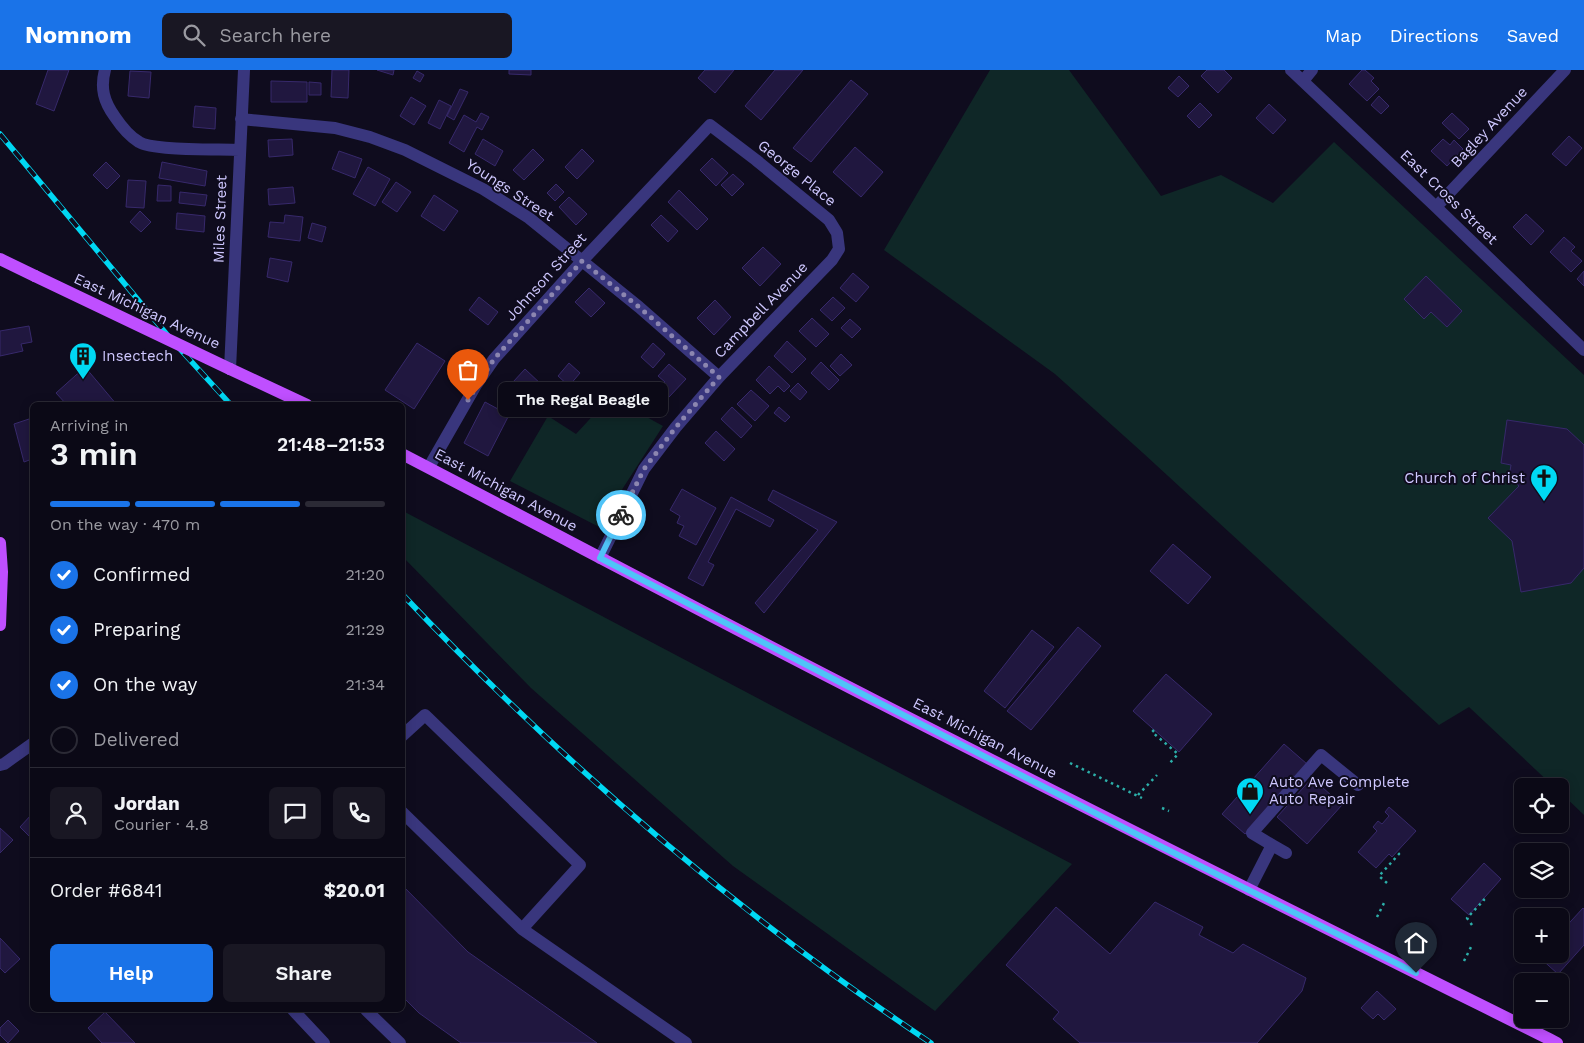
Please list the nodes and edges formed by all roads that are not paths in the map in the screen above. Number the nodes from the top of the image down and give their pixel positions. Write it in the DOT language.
graph roads {
  1 [pos="106,70"];
  2 [pos="244,70"];
  3 [pos="1291,70"];
  4 [pos="1312,70"];
  5 [pos="1565,70"];
  6 [pos="1303,81"];
  7 [pos="241,119"];
  8 [pos="710,125"];
  9 [pos="239,150"];
  10 [pos="1436,207"];
  11 [pos="0,259"];
  12 [pos="832,260"];
  13 [pos="582,261"];
  14 [pos="1584,350"];
  15 [pos="230,369"];
  16 [pos="719,377"];
  17 [pos="301,402"];
  18 [pos="405,455"];
  19 [pos="429,467"];
  20 [pos="0,542"];
  21 [pos="600,558"];
  22 [pos="0,625"];
  23 [pos="405,733"];
  24 [pos="30,745"];
  25 [pos="0,764"];
  26 [pos="1358,785"];
  27 [pos="405,815"];
  28 [pos="1272,845"];
  29 [pos="1286,853"];
  30 [pos="1249,890"];
  31 [pos="522,929"];
  32 [pos="296,1012"];
  33 [pos="368,1012"];
  34 [pos="324,1043"];
  35 [pos="400,1043"];
  36 [pos="686,1043"];
  37 [pos="1557,1043"];
  1 -- 9 [label="street"];
  2 -- 7 [label="street, Miles Street"];
  3 -- 6 [label="street, East Cross Street"];
  4 -- 6 [label="street"];
  5 -- 10 [label="street, Bagley Avenue"];
  6 -- 10 [label="street, East Cross Street"];
  7 -- 9 [label="street, Miles Street"];
  7 -- 13 [label="street, Youngs Street"];
  8 -- 12 [label="street, George Place"];
  8 -- 13 [label="street, Johnson Street"];
  9 -- 15 [label="street, Miles Street"];
  10 -- 14 [label="street, East Cross Street"];
  11 -- 15 [label="main road, East Michigan Avenue, bridge"];
  12 -- 16 [label="street, Campbell Avenue"];
  13 -- 16 [label="street, Youngs Street"];
  13 -- 19 [label="street, Johnson Street"];
  15 -- 17 [label="main road, East Michigan Avenue"];
  16 -- 21 [label="street, Campbell Avenue"];
  18 -- 19 [label="main road, East Michigan Avenue"];
  19 -- 21 [label="main road, East Michigan Avenue"];
  20 -- 22 [label="main road"];
  21 -- 30 [label="main road, East Michigan Avenue"];
  23 -- 31 [label="street"];
  24 -- 25 [label="street"];
  26 -- 28 [label="street"];
  27 -- 31 [label="street"];
  28 -- 29 [label="street"];
  28 -- 30 [label="street"];
  30 -- 37 [label="main road, East Michigan Avenue"];
  31 -- 36 [label="street"];
  32 -- 34 [label="street"];
  33 -- 35 [label="street"];
}
